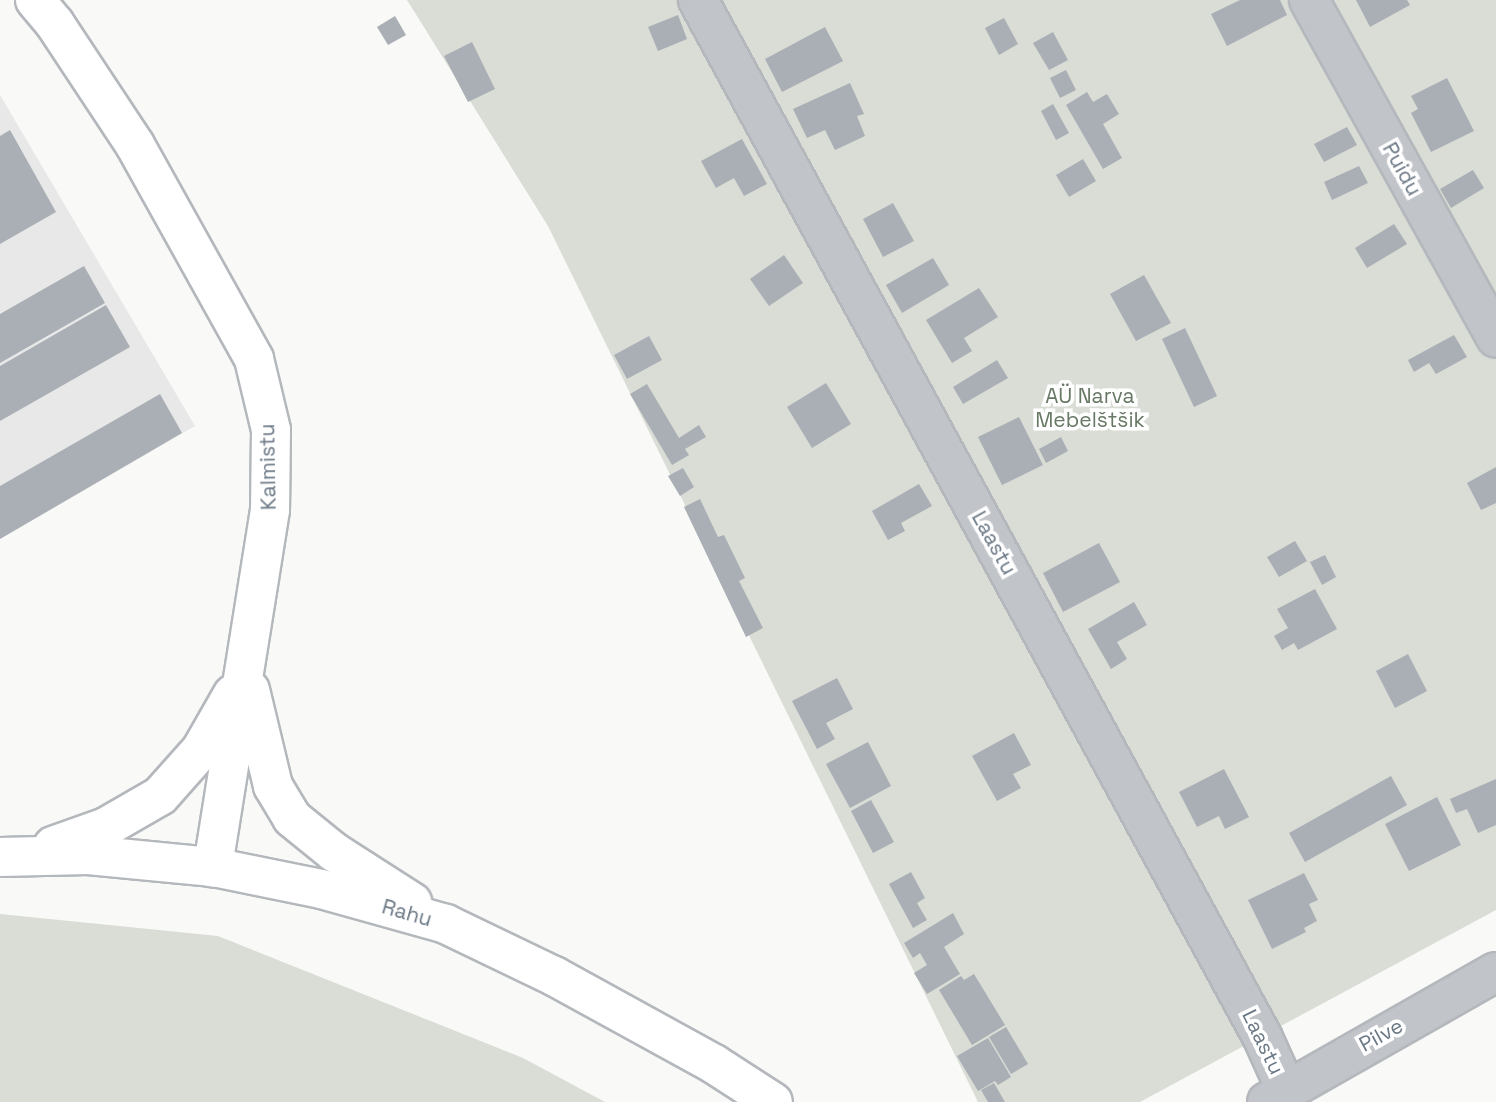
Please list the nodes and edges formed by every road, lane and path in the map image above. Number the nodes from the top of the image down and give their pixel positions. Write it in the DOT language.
graph roads {
  1 [pos="35,0"];
  2 [pos="698,0"];
  3 [pos="1309,0"];
  4 [pos="1496,338"];
  5 [pos="246,671"];
  6 [pos="14,856"];
  7 [pos="213,867"];
  8 [pos="446,924"];
  9 [pos="1496,972"];
  10 [pos="1276,1095"];
  11 [pos="773,1102"];
  1 -- 5 [label="main road, Kalmistu"];
  2 -- 10 [label="street, Laastu"];
  3 -- 4 [label="street, Puidu"];
  5 -- 6 [label="main road"];
  5 -- 7 [label="main road, Kalmistu"];
  5 -- 8 [label="main road"];
  6 -- 7 [label="main road, Rahu"];
  7 -- 8 [label="main road, Rahu"];
  8 -- 11 [label="main road, Rahu"];
  9 -- 10 [label="street, Pilve"];
}
